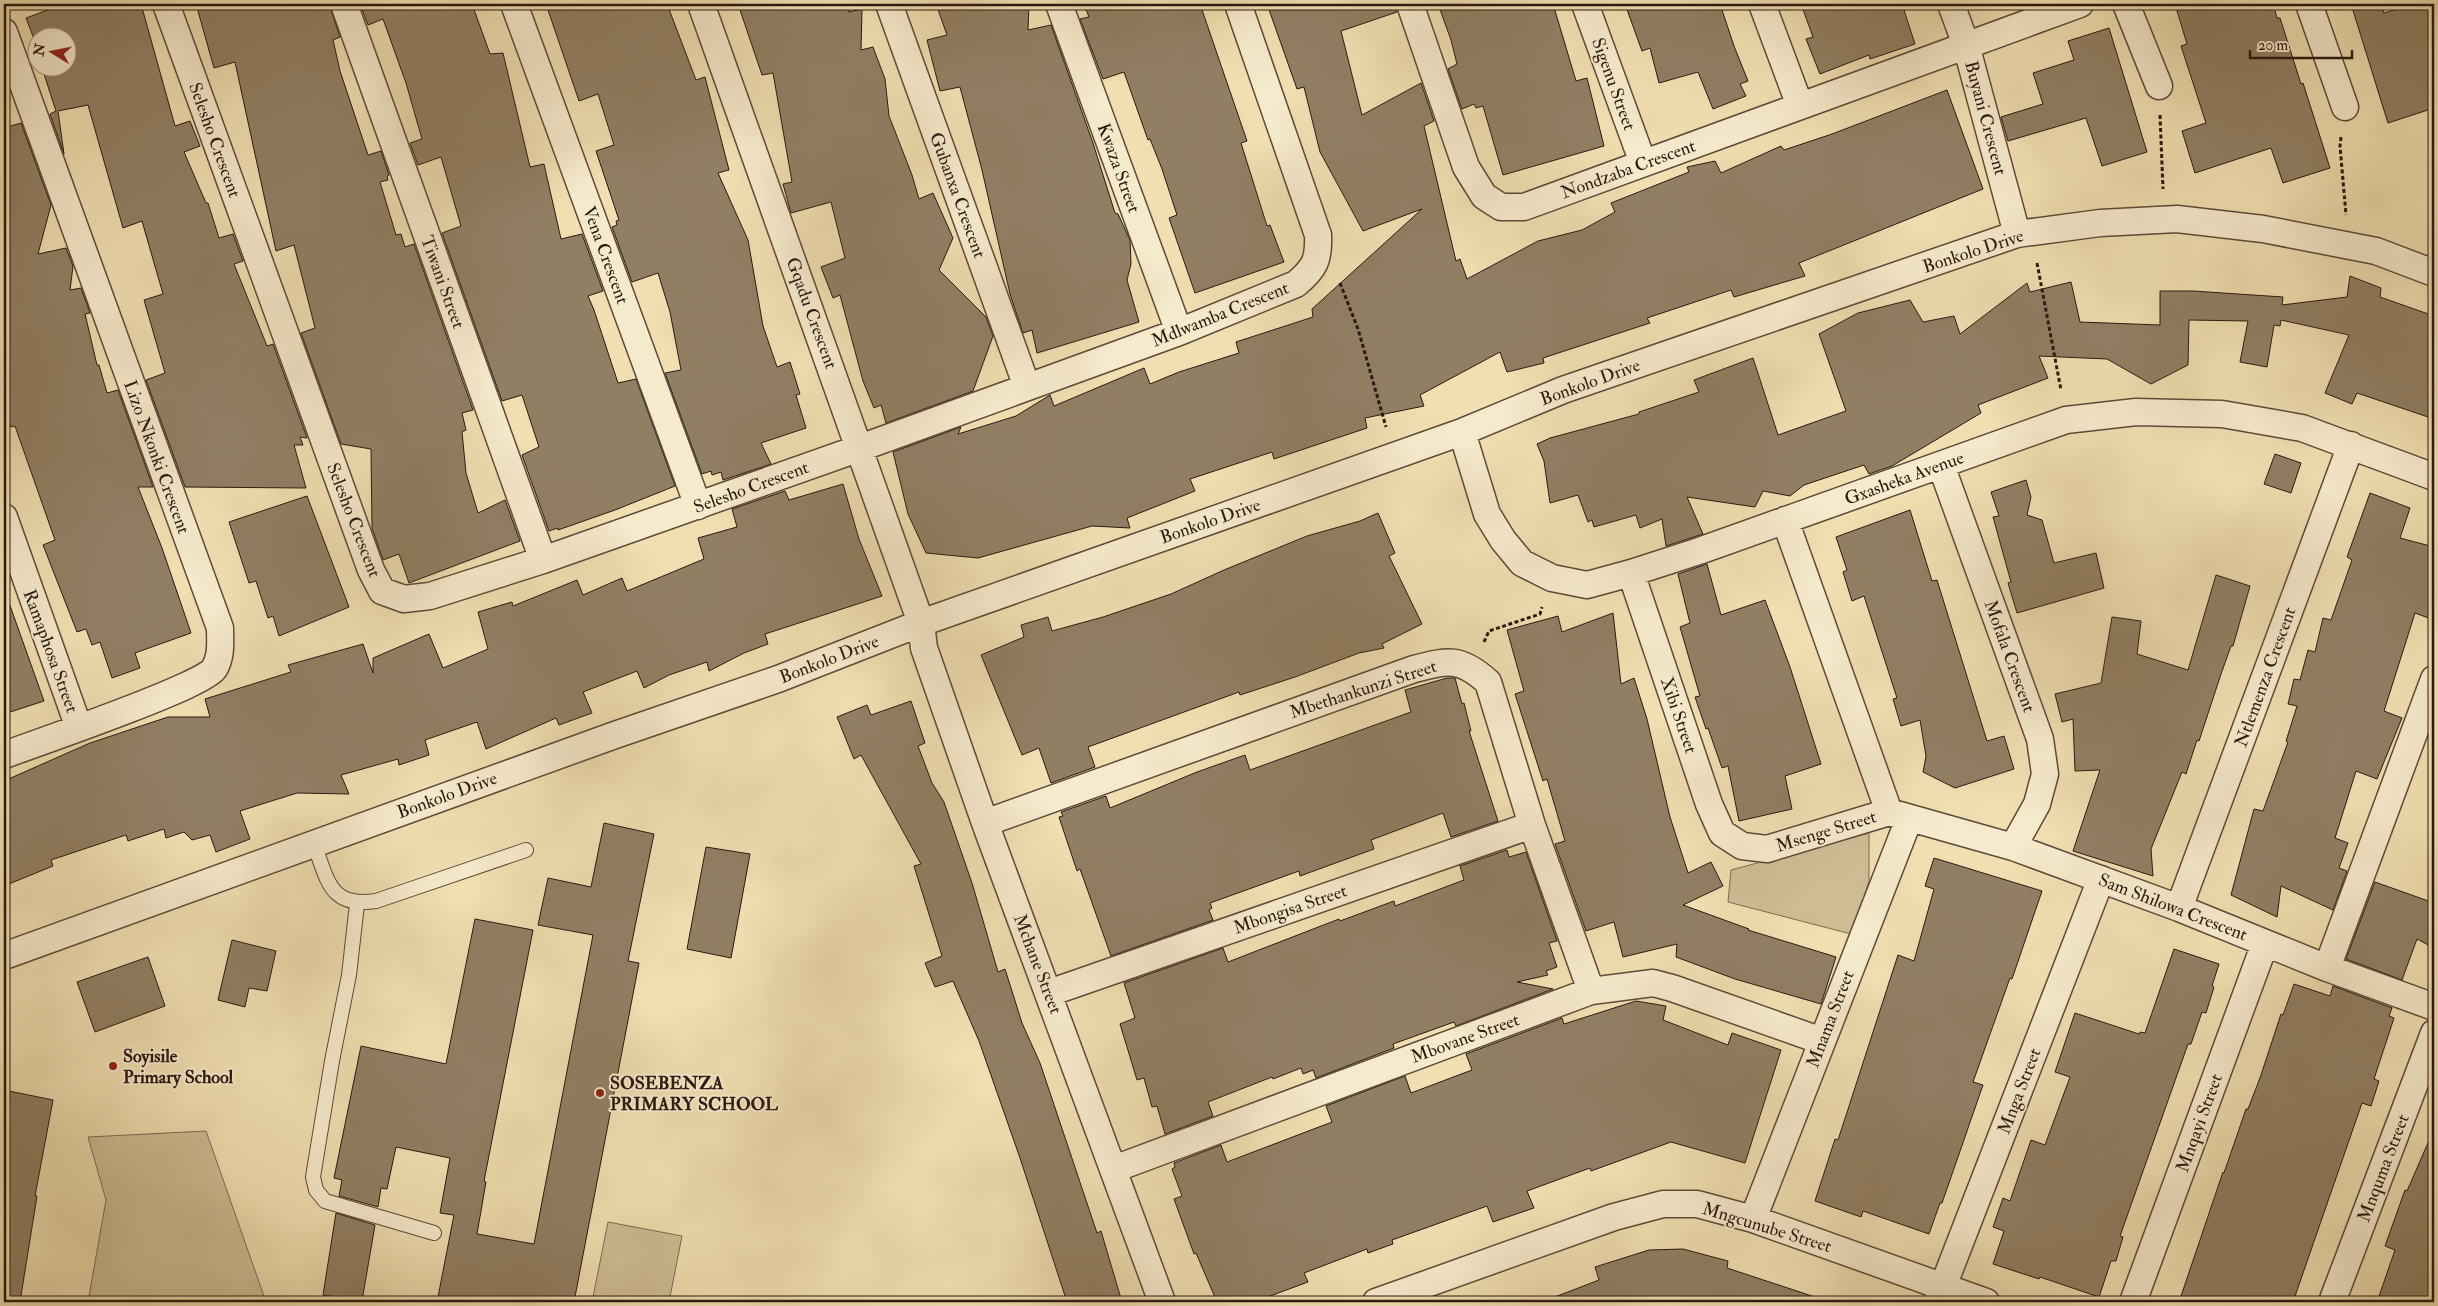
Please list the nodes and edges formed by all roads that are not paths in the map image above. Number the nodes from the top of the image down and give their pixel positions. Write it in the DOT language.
graph roads {
  1 [pos="166,4"];
  2 [pos="344,4"];
  3 [pos="514,4"];
  4 [pos="701,4"];
  5 [pos="888,4"];
  6 [pos="1059,4"];
  7 [pos="1238,4"];
  8 [pos="1410,4"];
  9 [pos="1585,4"];
  10 [pos="1762,4"];
  11 [pos="1951,4"];
  12 [pos="2080,4"];
  13 [pos="2126,4"];
  14 [pos="2309,4"];
  15 [pos="4,32"];
  16 [pos="1966,45"];
  17 [pos="2159,86"];
  18 [pos="1800,106"];
  19 [pos="2345,108"];
  20 [pos="1643,163"];
  21 [pos="2024,233"];
  22 [pos="2434,273"];
  23 [pos="1179,332"];
  24 [pos="1027,387"];
  25 [pos="1462,432"];
  26 [pos="2351,445"];
  27 [pos="860,448"];
  28 [pos="1941,465"];
  29 [pos="2434,476"];
  30 [pos="698,506"];
  31 [pos="4,517"];
  32 [pos="1785,520"];
  33 [pos="543,560"];
  34 [pos="1632,573"];
  35 [pos="921,623"];
  36 [pos="2434,678"];
  37 [pos="79,728"];
  38 [pos="4,755"];
  39 [pos="1899,815"];
  40 [pos="985,823"];
  41 [pos="1532,825"];
  42 [pos="314,844"];
  43 [pos="1742,846"];
  44 [pos="2013,847"];
  45 [pos="526,850"];
  46 [pos="2101,879"];
  47 [pos="357,904"];
  48 [pos="2179,908"];
  49 [pos="2265,943"];
  50 [pos="4,956"];
  51 [pos="2328,968"];
  52 [pos="1591,991"];
  53 [pos="1049,993"];
  54 [pos="2434,1007"];
  55 [pos="2434,1033"];
  56 [pos="1822,1041"];
  57 [pos="1114,1170"];
  58 [pos="1753,1219"];
  59 [pos="434,1233"];
  60 [pos="1940,1294"];
  61 [pos="1162,1302"];
  62 [pos="1376,1302"];
  63 [pos="1986,1302"];
  64 [pos="2133,1302"];
  65 [pos="2332,1302"];
  1 -- 33 [label="street, Selesho Crescent"];
  2 -- 33 [label="street, Tiwani Street"];
  3 -- 30 [label="street, Vena Crescent"];
  4 -- 27 [label="street, Gqadu Crescent"];
  5 -- 24 [label="street, Gubanxa Crescent"];
  6 -- 23 [label="street, Kwaza Street"];
  7 -- 23 [label="street, Mdlwamba Crescent"];
  8 -- 20 [label="street, Nondzaba Crescent"];
  9 -- 20 [label="street, Sigenu Street"];
  10 -- 18 [label="street"];
  11 -- 16 [label="street, Buyani Crescent"];
  12 -- 16 [label="street, Nondzaba Crescent"];
  13 -- 17 [label="street"];
  14 -- 19 [label="street"];
  15 -- 37 [label="street, Lizo Nkonki Crescent"];
  16 -- 18 [label="street, Nondzaba Crescent"];
  16 -- 21 [label="street, Buyani Crescent"];
  18 -- 20 [label="street, Nondzaba Crescent"];
  21 -- 22 [label="street, Bonkolo Drive"];
  21 -- 25 [label="street, Bonkolo Drive"];
  23 -- 24 [label="street, Mdlwamba Crescent"];
  24 -- 27 [label="street, Mdlwamba Crescent"];
  25 -- 34 [label="street, Gxasheka Avenue"];
  25 -- 35 [label="street, Bonkolo Drive"];
  26 -- 28 [label="street, Gxasheka Avenue"];
  26 -- 29 [label="street, Gxasheka Avenue"];
  26 -- 48 [label="street, Ntlemenza Crescent"];
  27 -- 30 [label="street, Selesho Crescent"];
  27 -- 35 [label="street, Gqadu Crescent"];
  28 -- 32 [label="street, Gxasheka Avenue"];
  28 -- 44 [label="street, Mofala Crescent"];
  30 -- 33 [label="street, Selesho Crescent"];
  31 -- 37 [label="street, Ramaphosa Street"];
  32 -- 34 [label="street, Gxasheka Avenue"];
  32 -- 39 [label="street"];
  34 -- 43 [label="street, Xibi Street"];
  35 -- 40 [label="street, Mchane Street"];
  35 -- 42 [label="street, Bonkolo Drive"];
  36 -- 51 [label="street"];
  37 -- 38 [label="street, Lizo Nkonki Crescent"];
  39 -- 43 [label="street, Msenge Street"];
  39 -- 44 [label="street, Sam Shilowa Crescent"];
  39 -- 56 [label="street, Mnama Street"];
  40 -- 41 [label="street, Mbethankunzi Street"];
  40 -- 53 [label="street, Mchane Street"];
  41 -- 52 [label="street"];
  41 -- 53 [label="street, Mbongisa Street"];
  42 -- 47 [label="lane"];
  42 -- 50 [label="street, Bonkolo Drive"];
  44 -- 46 [label="street, Sam Shilowa Crescent"];
  45 -- 47 [label="lane"];
  46 -- 48 [label="street, Sam Shilowa Crescent"];
  46 -- 60 [label="street, Mnga Street"];
  47 -- 59 [label="lane"];
  48 -- 49 [label="street, Sam Shilowa Crescent"];
  49 -- 51 [label="street, Sam Shilowa Crescent"];
  49 -- 64 [label="street, Mnqayi Street"];
  51 -- 54 [label="street, Sam Shilowa Crescent"];
  52 -- 56 [label="street, Mbovane Street"];
  52 -- 57 [label="street, Mbovane Street"];
  53 -- 57 [label="street, Mchane Street"];
  55 -- 65 [label="street, Mnquma Street"];
  56 -- 58 [label="street, Mnama Street"];
  57 -- 61 [label="street, Mchane Street"];
  58 -- 60 [label="street, Mngcunube Street"];
  58 -- 62 [label="street, Mngcunube Street"];
  60 -- 63 [label="street, Mngcunube Street"];
}
